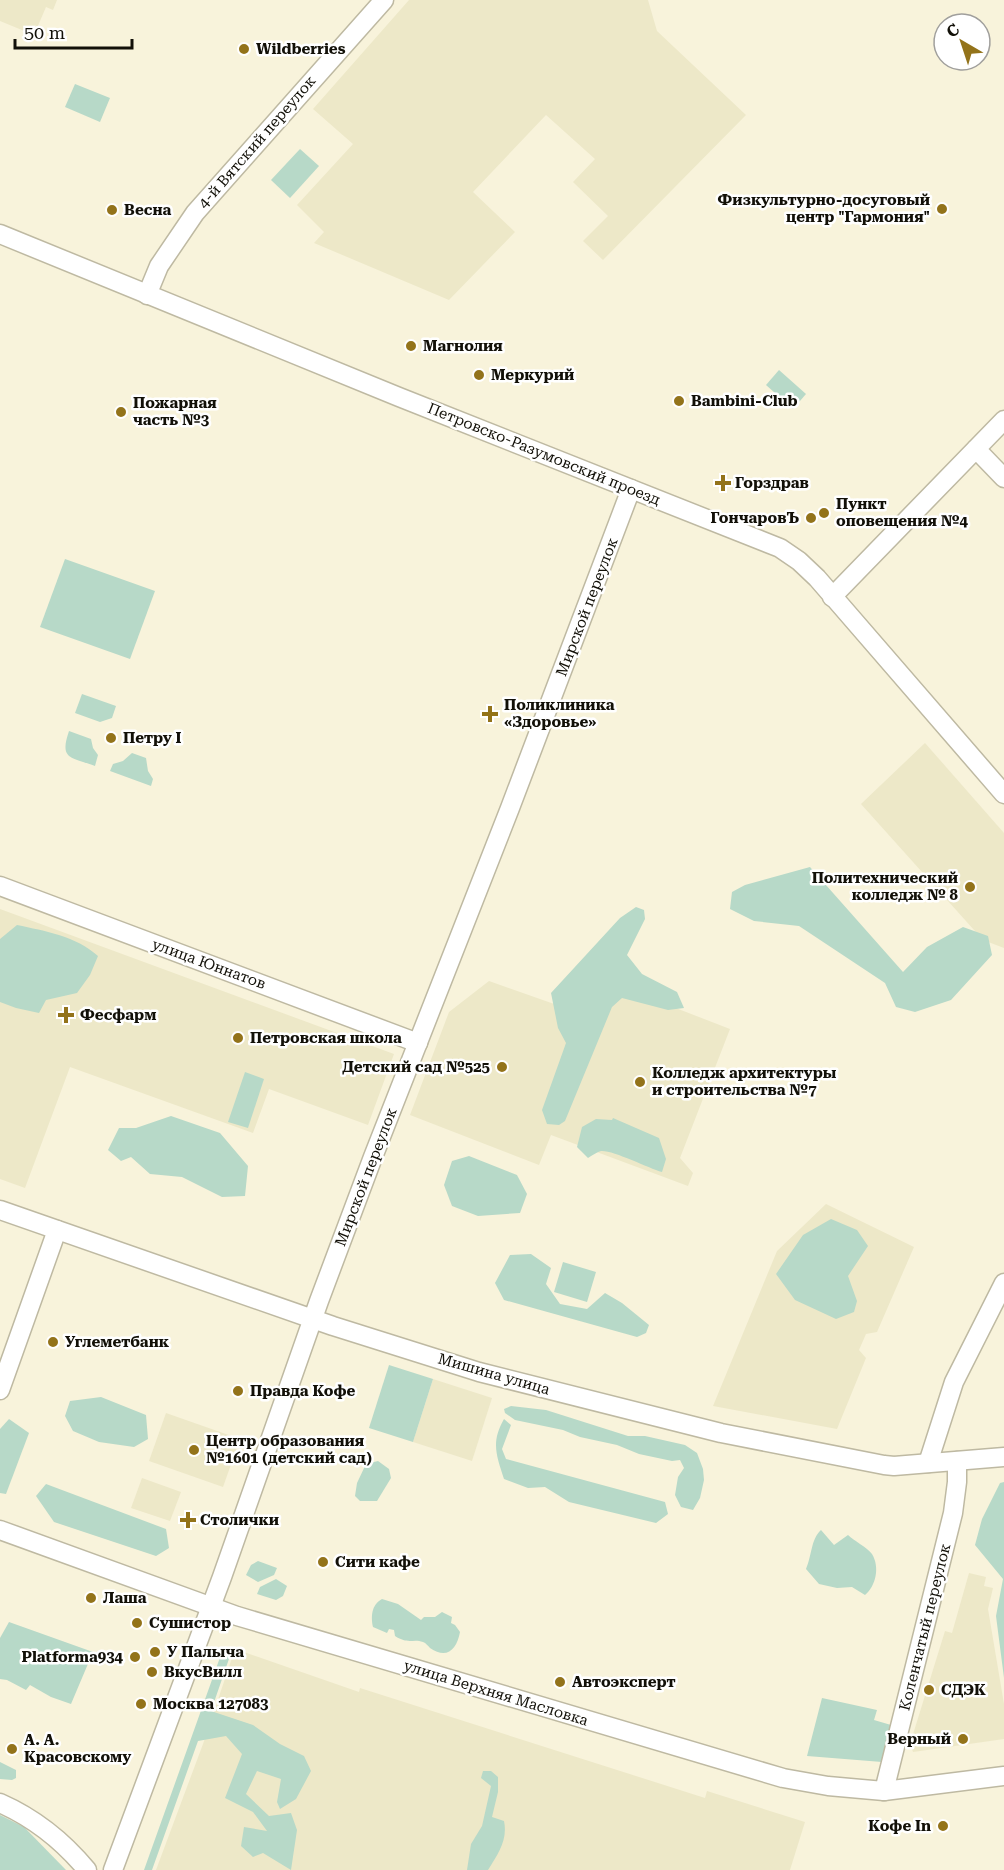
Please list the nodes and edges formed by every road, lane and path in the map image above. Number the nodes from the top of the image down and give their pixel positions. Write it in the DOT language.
graph roads {
  1 [pos="384,0"];
  2 [pos="0,234"];
  3 [pos="147,295"];
  4 [pos="1004,420"];
  5 [pos="976,449"];
  6 [pos="1004,478"];
  7 [pos="631,489"];
  8 [pos="832,597"];
  9 [pos="1004,794"];
  10 [pos="0,886"];
  11 [pos="418,1043"];
  12 [pos="0,1210"];
  13 [pos="57,1230"];
  14 [pos="1004,1283"];
  15 [pos="313,1319"];
  16 [pos="0,1390"];
  17 [pos="1004,1457"];
  18 [pos="957,1461"];
  19 [pos="928,1463"];
  20 [pos="0,1530"];
  21 [pos="210,1607"];
  22 [pos="1004,1776"];
  23 [pos="884,1791"];
  24 [pos="0,1803"];
  25 [pos="87,1870"];
  26 [pos="113,1870"];
  1 -- 3 [label="street, 4-й Вятский переулок"];
  2 -- 3 [label="street, Петровско-Разумовский проезд"];
  3 -- 7 [label="street, Петровско-Разумовский проезд"];
  4 -- 5 [label="street"];
  5 -- 6 [label="street"];
  5 -- 8 [label="street"];
  7 -- 8 [label="street, Петровско-Разумовский проезд"];
  7 -- 11 [label="street, Мирской переулок"];
  8 -- 9 [label="street, Петровско-Разумовский проезд"];
  10 -- 11 [label="street, улица Юннатов"];
  11 -- 15 [label="street, Мирской переулок"];
  12 -- 13 [label="street, Мишина улица"];
  13 -- 15 [label="street, Мишина улица"];
  13 -- 16 [label="street"];
  14 -- 19 [label="street"];
  15 -- 19 [label="street, Мишина улица"];
  15 -- 21 [label="street, Мирской переулок"];
  17 -- 18 [label="street, Мишина улица"];
  18 -- 19 [label="street, Мишина улица"];
  18 -- 23 [label="street, Коленчатый переулок"];
  20 -- 21 [label="street, улица Верхняя Масловка"];
  21 -- 23 [label="street, улица Верхняя Масловка"];
  21 -- 26 [label="street, Мирской переулок"];
  22 -- 23 [label="street, улица Верхняя Масловка"];
  24 -- 25 [label="street"];
}
